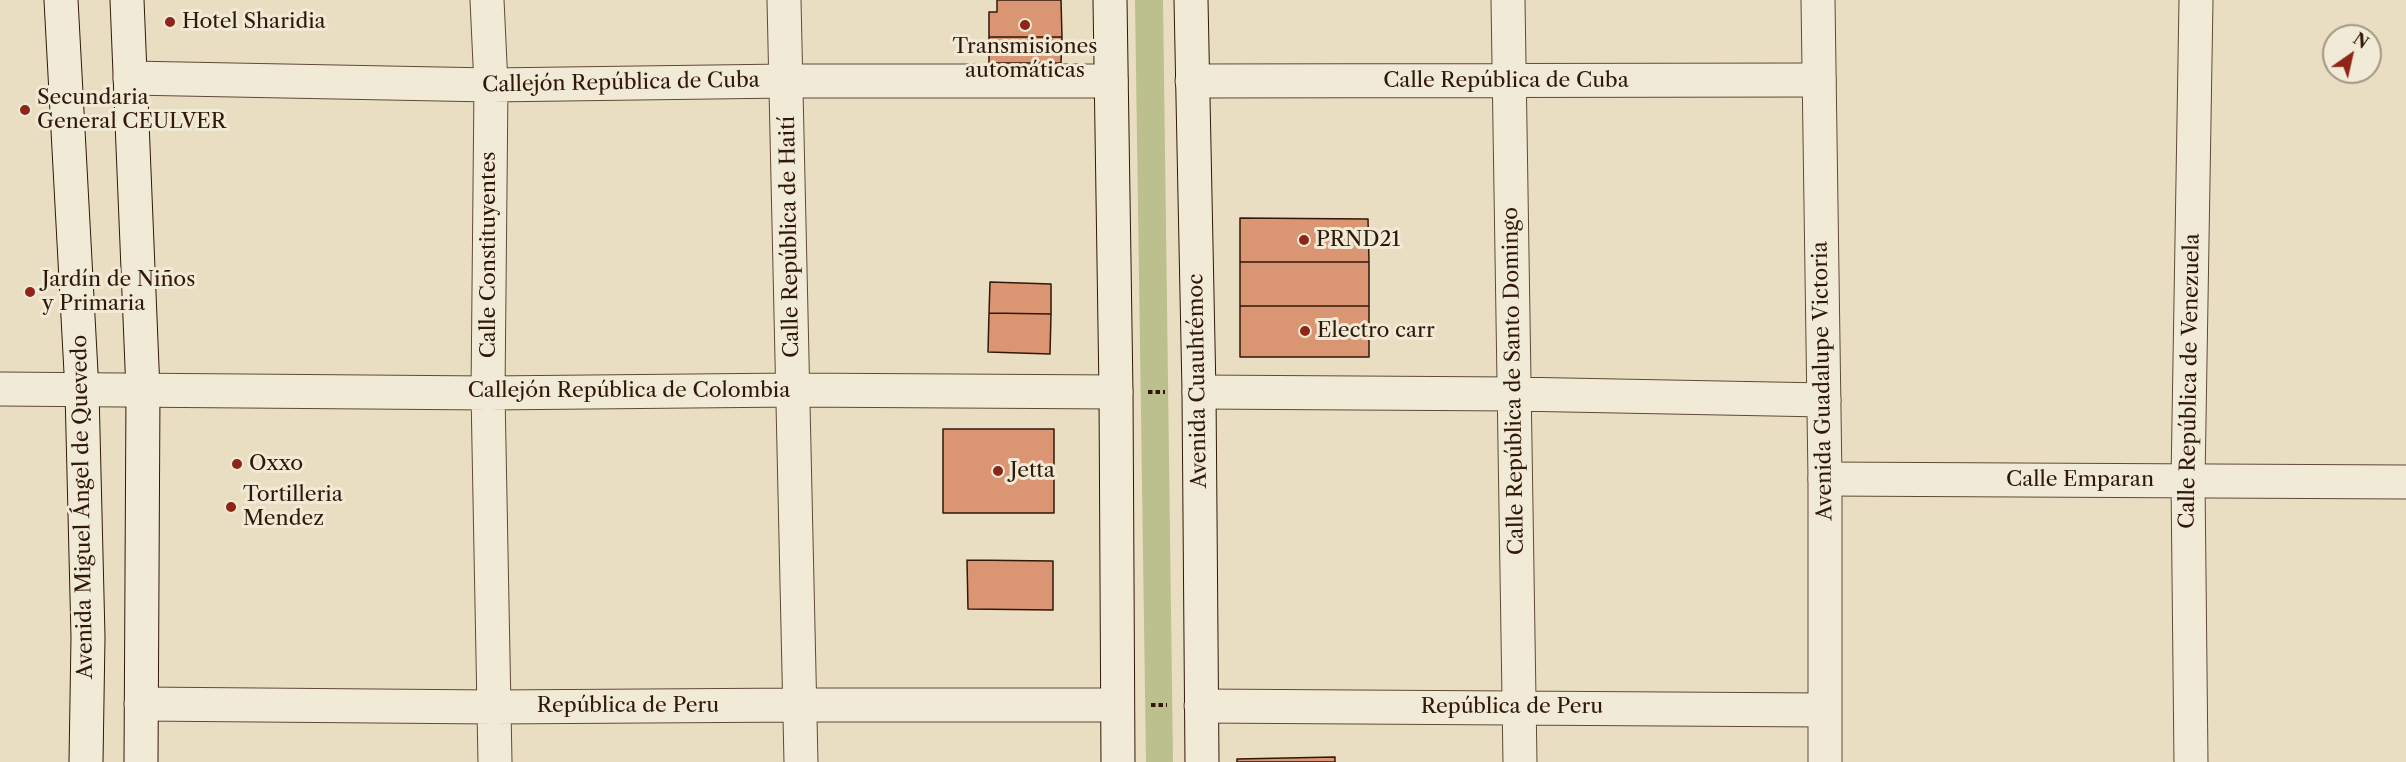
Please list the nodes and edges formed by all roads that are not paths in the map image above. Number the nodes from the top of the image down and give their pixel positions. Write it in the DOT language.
graph roads {
  1 [pos="62,0"];
  2 [pos="127,0"];
  3 [pos="487,0"];
  4 [pos="784,0"];
  5 [pos="1110,0"];
  6 [pos="1191,0"];
  7 [pos="1508,0"];
  8 [pos="1818,0"];
  9 [pos="2196,0"];
  10 [pos="130,78"];
  11 [pos="1819,80"];
  12 [pos="786,81"];
  13 [pos="1111,81"];
  14 [pos="1192,81"];
  15 [pos="1509,81"];
  16 [pos="490,85"];
  17 [pos="0,389"];
  18 [pos="793,390"];
  19 [pos="82,391"];
  20 [pos="143,391"];
  21 [pos="1116,392"];
  22 [pos="1199,392"];
  23 [pos="488,393"];
  24 [pos="1514,394"];
  25 [pos="1824,400"];
  26 [pos="1825,479"];
  27 [pos="2188,481"];
  28 [pos="2406,482"];
  29 [pos="141,704"];
  30 [pos="800,705"];
  31 [pos="1116,705"];
  32 [pos="1201,706"];
  33 [pos="1520,706"];
  34 [pos="494,707"];
  35 [pos="1823,710"];
  36 [pos="86,762"];
  37 [pos="141,762"];
  38 [pos="495,762"];
  39 [pos="801,762"];
  40 [pos="1118,762"];
  41 [pos="1202,762"];
  42 [pos="1520,762"];
  43 [pos="1825,762"];
  44 [pos="2191,762"];
  1 -- 19 [label="street, Avenida Miguel Ángel de Quevedo"];
  2 -- 10 [label="street"];
  3 -- 16 [label="street, Calle Constituyentes"];
  4 -- 12 [label="street, Calle República de Haití"];
  5 -- 13 [label="street"];
  6 -- 14 [label="street, Avenida Cuauhtémoc"];
  7 -- 15 [label="street, Calle República de Santo Domingo"];
  8 -- 11 [label="street, Avenida Guadalupe Victoria"];
  9 -- 27 [label="street, Calle República de Venezuela"];
  10 -- 16 [label="street, Callejón República de Cuba"];
  10 -- 20 [label="street"];
  11 -- 15 [label="street, Calle República de Cuba"];
  11 -- 25 [label="street, Avenida Guadalupe Victoria"];
  12 -- 13 [label="street, Callejón República de Cuba"];
  12 -- 16 [label="street, Callejón República de Cuba"];
  12 -- 18 [label="street, Calle República de Haití"];
  13 -- 21 [label="street"];
  14 -- 15 [label="street, Calle República de Cuba"];
  14 -- 22 [label="street, Avenida Cuauhtémoc"];
  15 -- 24 [label="street, Calle República de Santo Domingo"];
  16 -- 23 [label="street, Calle Constituyentes"];
  17 -- 19 [label="street, Callejón República de Colombia"];
  18 -- 21 [label="street, Callejón República de Colombia"];
  18 -- 23 [label="street, Callejón República de Colombia"];
  18 -- 30 [label="street, Calle República de Haití"];
  19 -- 20 [label="street, Callejón República de Colombia"];
  19 -- 36 [label="street, Avenida Miguel Ángel de Quevedo"];
  20 -- 23 [label="street, Callejón República de Colombia"];
  20 -- 29 [label="street"];
  21 -- 31 [label="street"];
  22 -- 24 [label="street"];
  22 -- 32 [label="street, Avenida Cuauhtémoc"];
  23 -- 34 [label="street, Calle Constituyentes"];
  24 -- 25 [label="street"];
  24 -- 33 [label="street, Calle República de Santo Domingo"];
  25 -- 26 [label="street, Avenida Guadalupe Victoria"];
  26 -- 27 [label="street, Calle Emparan"];
  26 -- 35 [label="street, Avenida Guadalupe Victoria"];
  27 -- 28 [label="street, Calle Emparan"];
  27 -- 44 [label="street, Calle República de Venezuela"];
  29 -- 34 [label="street, República de Peru"];
  29 -- 37 [label="street"];
  30 -- 31 [label="street, República de Peru"];
  30 -- 34 [label="street, República de Peru"];
  30 -- 39 [label="street, Calle República de Haití"];
  31 -- 40 [label="street"];
  32 -- 33 [label="street, República de Peru"];
  32 -- 41 [label="street, Avenida Cuauhtémoc"];
  33 -- 35 [label="street, República de Peru"];
  33 -- 42 [label="street, Calle República de Santo Domingo"];
  34 -- 38 [label="street, Calle Constituyentes"];
  35 -- 43 [label="street, Avenida Guadalupe Victoria"];
}
